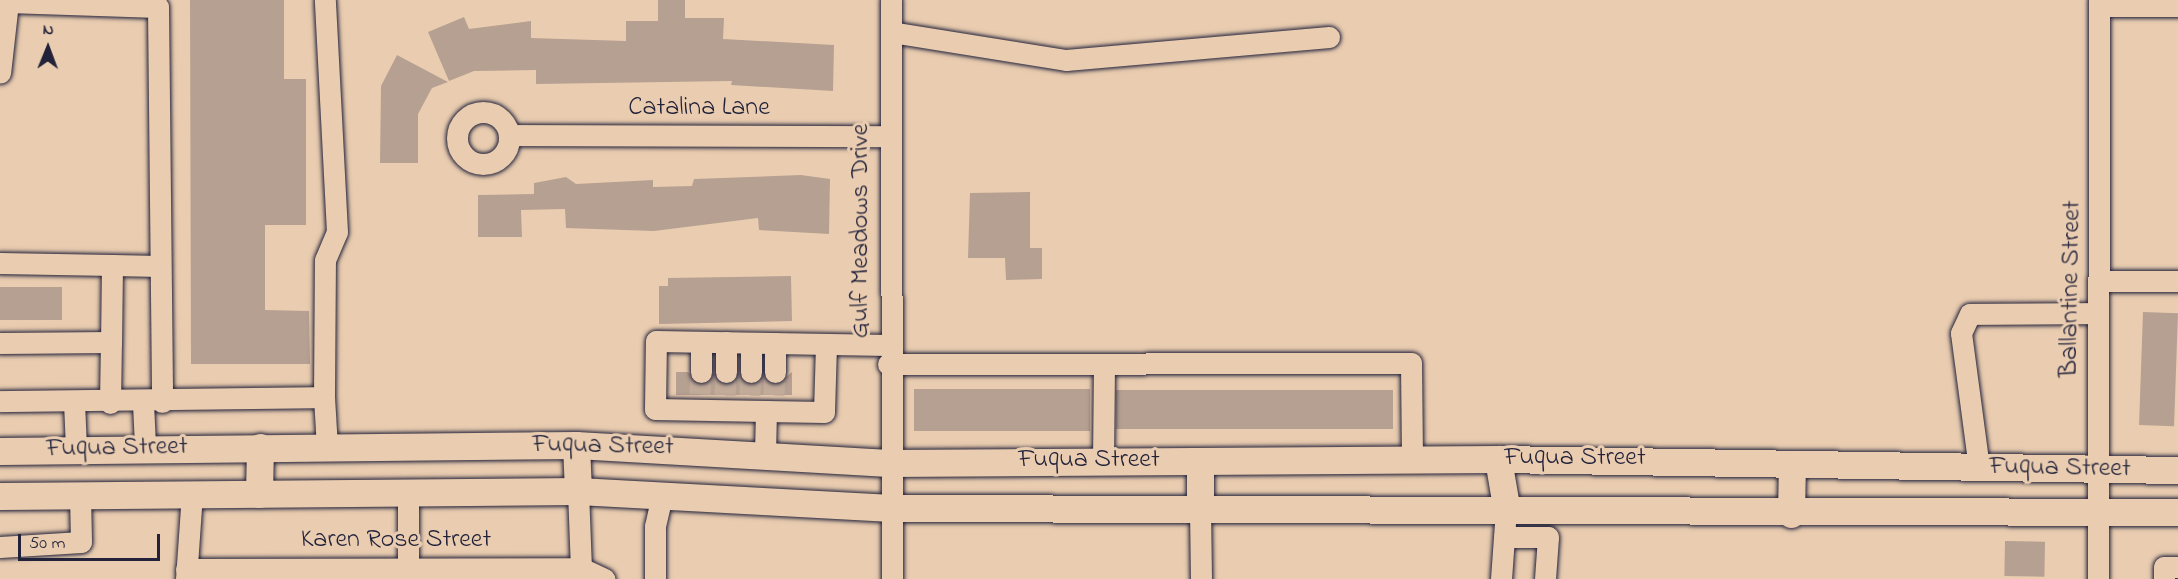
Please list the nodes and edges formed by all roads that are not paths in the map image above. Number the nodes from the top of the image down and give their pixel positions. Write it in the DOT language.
graph roads {
  1 [pos="325,0"];
  2 [pos="891,0"];
  3 [pos="4,2"];
  4 [pos="2099,3"];
  5 [pos="2178,6"];
  6 [pos="891,32"];
  7 [pos="1329,37"];
  8 [pos="0,73"];
  9 [pos="510,135"];
  10 [pos="888,136"];
  11 [pos="0,263"];
  12 [pos="112,265"];
  13 [pos="160,266"];
  14 [pos="2099,281"];
  15 [pos="2178,281"];
  16 [pos="2098,314"];
  17 [pos="111,342"];
  18 [pos="701,342"];
  19 [pos="726,342"];
  20 [pos="751,342"];
  21 [pos="0,343"];
  22 [pos="775,343"];
  23 [pos="826,344"];
  24 [pos="888,355"];
  25 [pos="1104,364"];
  26 [pos="701,372"];
  27 [pos="726,372"];
  28 [pos="751,372"];
  29 [pos="775,372"];
  30 [pos="324,397"];
  31 [pos="0,401"];
  32 [pos="74,402"];
  33 [pos="153,402"];
  34 [pos="110,403"];
  35 [pos="763,405"];
  36 [pos="576,445"];
  37 [pos="145,446"];
  38 [pos="76,447"];
  39 [pos="260,447"];
  40 [pos="327,447"];
  41 [pos="0,451"];
  42 [pos="765,454"];
  43 [pos="1412,459"];
  44 [pos="1498,459"];
  45 [pos="1103,461"];
  46 [pos="1200,461"];
  47 [pos="888,463"];
  48 [pos="1792,465"];
  49 [pos="1979,468"];
  50 [pos="2096,470"];
  51 [pos="2178,470"];
  52 [pos="578,491"];
  53 [pos="192,494"];
  54 [pos="259,494"];
  55 [pos="408,494"];
  56 [pos="80,495"];
  57 [pos="0,496"];
  58 [pos="662,496"];
  59 [pos="1506,506"];
  60 [pos="892,508"];
  61 [pos="1200,508"];
  62 [pos="2097,511"];
  63 [pos="2178,512"];
  64 [pos="1791,514"];
  65 [pos="1504,537"];
  66 [pos="0,547"];
  67 [pos="2178,567"];
  68 [pos="408,568"];
  69 [pos="581,568"];
  70 [pos="186,574"];
  71 [pos="604,577"];
  72 [pos="655,579"];
  73 [pos="892,579"];
  74 [pos="1201,579"];
  75 [pos="1501,579"];
  76 [pos="1545,579"];
  77 [pos="2098,579"];
  78 [pos="2164,579"];
  1 -- 30 [label="street"];
  2 -- 6 [label="street, Gulf Meadows Drive"];
  3 -- 8 [label="street"];
  3 -- 13 [label="street"];
  4 -- 5 [label="street"];
  4 -- 14 [label="street, Ballantine Street"];
  6 -- 7 [label="street"];
  6 -- 10 [label="street, Gulf Meadows Drive"];
  9 -- 10 [label="street, Catalina Lane"];
  10 -- 24 [label="street, Gulf Meadows Drive"];
  11 -- 12 [label="street"];
  12 -- 13 [label="street"];
  12 -- 17 [label="street"];
  13 -- 33 [label="street"];
  14 -- 15 [label="street"];
  14 -- 16 [label="street, Ballantine Street"];
  16 -- 49 [label="street"];
  16 -- 50 [label="street, Ballantine Street"];
  17 -- 21 [label="street"];
  17 -- 34 [label="street"];
  18 -- 19 [label="street"];
  18 -- 26 [label="street"];
  18 -- 35 [label="street"];
  19 -- 20 [label="street"];
  19 -- 27 [label="street"];
  20 -- 22 [label="street"];
  20 -- 28 [label="street"];
  22 -- 23 [label="street"];
  22 -- 29 [label="street"];
  23 -- 24 [label="street"];
  23 -- 35 [label="street"];
  24 -- 25 [label="street"];
  24 -- 47 [label="street, Gulf Meadows Drive"];
  25 -- 43 [label="street"];
  25 -- 45 [label="street"];
  30 -- 33 [label="street"];
  30 -- 40 [label="street"];
  31 -- 32 [label="street"];
  32 -- 34 [label="street"];
  32 -- 38 [label="street"];
  33 -- 34 [label="street"];
  33 -- 37 [label="street"];
  35 -- 42 [label="street"];
  36 -- 40 [label="main road, Fuqua Street"];
  36 -- 42 [label="main road, Fuqua Street"];
  36 -- 52 [label="main road"];
  37 -- 38 [label="main road, Fuqua Street"];
  37 -- 39 [label="main road, Fuqua Street"];
  38 -- 41 [label="main road, Fuqua Street"];
  39 -- 40 [label="main road, Fuqua Street"];
  39 -- 54 [label="main road"];
  42 -- 47 [label="main road, Fuqua Street"];
  43 -- 44 [label="main road, Fuqua Street"];
  43 -- 46 [label="main road, Fuqua Street"];
  44 -- 48 [label="main road, Fuqua Street"];
  44 -- 59 [label="main road"];
  45 -- 46 [label="main road, Fuqua Street"];
  45 -- 47 [label="main road, Fuqua Street"];
  46 -- 61 [label="main road"];
  47 -- 60 [label="street, Gulf Meadows Drive"];
  48 -- 49 [label="main road, Fuqua Street"];
  48 -- 64 [label="main road"];
  49 -- 50 [label="main road, Fuqua Street"];
  50 -- 51 [label="main road, Fuqua Street"];
  50 -- 62 [label="street, Ballantine Street"];
  52 -- 55 [label="main road, Fuqua Street"];
  52 -- 58 [label="main road, Fuqua Street"];
  52 -- 69 [label="street"];
  53 -- 54 [label="main road, Fuqua Street"];
  53 -- 56 [label="main road, Fuqua Street"];
  53 -- 70 [label="street"];
  54 -- 55 [label="main road, Fuqua Street"];
  55 -- 68 [label="street"];
  56 -- 57 [label="main road, Fuqua Street"];
  56 -- 66 [label="street"];
  58 -- 60 [label="main road, Fuqua Street"];
  58 -- 72 [label="street"];
  59 -- 61 [label="main road, Fuqua Street"];
  59 -- 64 [label="main road, Fuqua Street"];
  59 -- 65 [label="street"];
  60 -- 61 [label="main road, Fuqua Street"];
  60 -- 73 [label="street, Gulf Meadows Drive"];
  61 -- 74 [label="street"];
  62 -- 63 [label="main road, Fuqua Street"];
  62 -- 64 [label="main road, Fuqua Street"];
  62 -- 77 [label="street, Ballantine Street"];
  65 -- 75 [label="street"];
  65 -- 76 [label="street"];
  67 -- 78 [label="street"];
  68 -- 69 [label="street, Karen Rose Street"];
  68 -- 70 [label="street, Karen Rose Street"];
  69 -- 71 [label="street, Karen Rose Street"];
}
